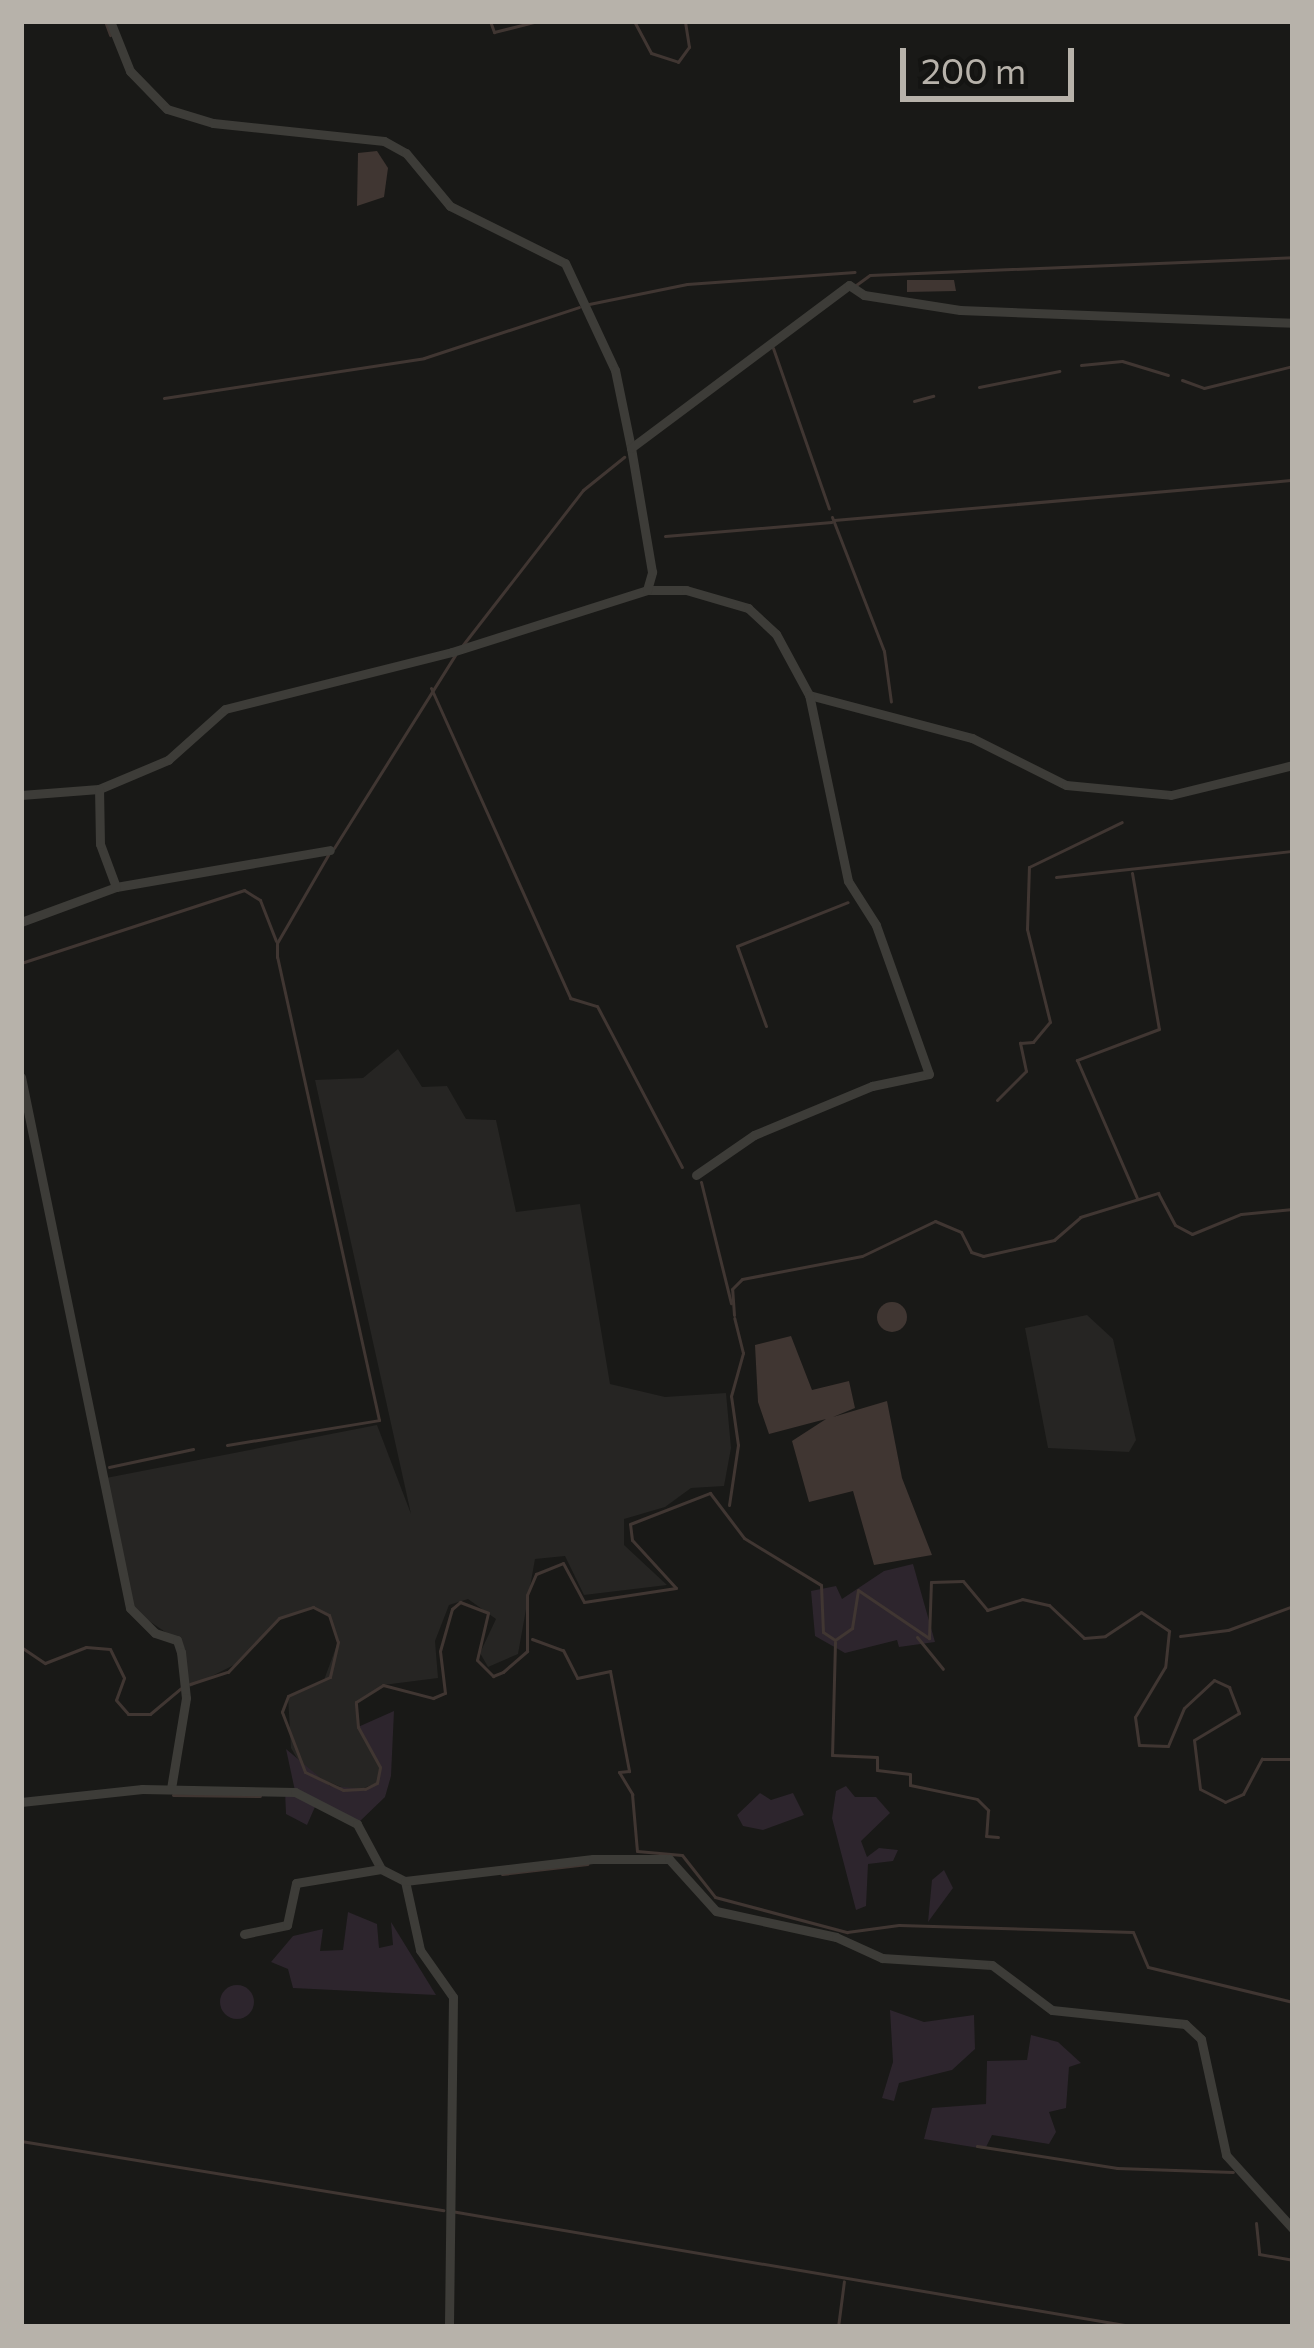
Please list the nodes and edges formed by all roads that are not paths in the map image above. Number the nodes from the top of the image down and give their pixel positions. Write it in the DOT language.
graph roads {
  1 [pos="110,21"];
  2 [pos="1293,323"];
  3 [pos="631,448"];
  4 [pos="647,590"];
  5 [pos="808,695"];
  6 [pos="1293,765"];
  7 [pos="99,789"];
  8 [pos="21,795"];
  9 [pos="330,850"];
  10 [pos="116,886"];
  11 [pos="21,922"];
  12 [pos="21,1077"];
  13 [pos="696,1175"];
  14 [pos="171,1789"];
  15 [pos="21,1802"];
  16 [pos="381,1869"];
  17 [pos="405,1881"];
  18 [pos="244,1934"];
  19 [pos="1293,2229"];
  20 [pos="449,2327"];
  1 -- 3 [label="street"];
  2 -- 3 [label="street"];
  3 -- 4 [label="street"];
  4 -- 5 [label="street"];
  4 -- 7 [label="street"];
  5 -- 6 [label="street"];
  5 -- 13 [label="street"];
  7 -- 8 [label="street"];
  7 -- 10 [label="street"];
  9 -- 10 [label="street"];
  10 -- 11 [label="street"];
  12 -- 14 [label="street"];
  14 -- 15 [label="street"];
  14 -- 16 [label="street"];
  16 -- 17 [label="street"];
  16 -- 18 [label="street"];
  17 -- 19 [label="street"];
  17 -- 20 [label="street"];
}
